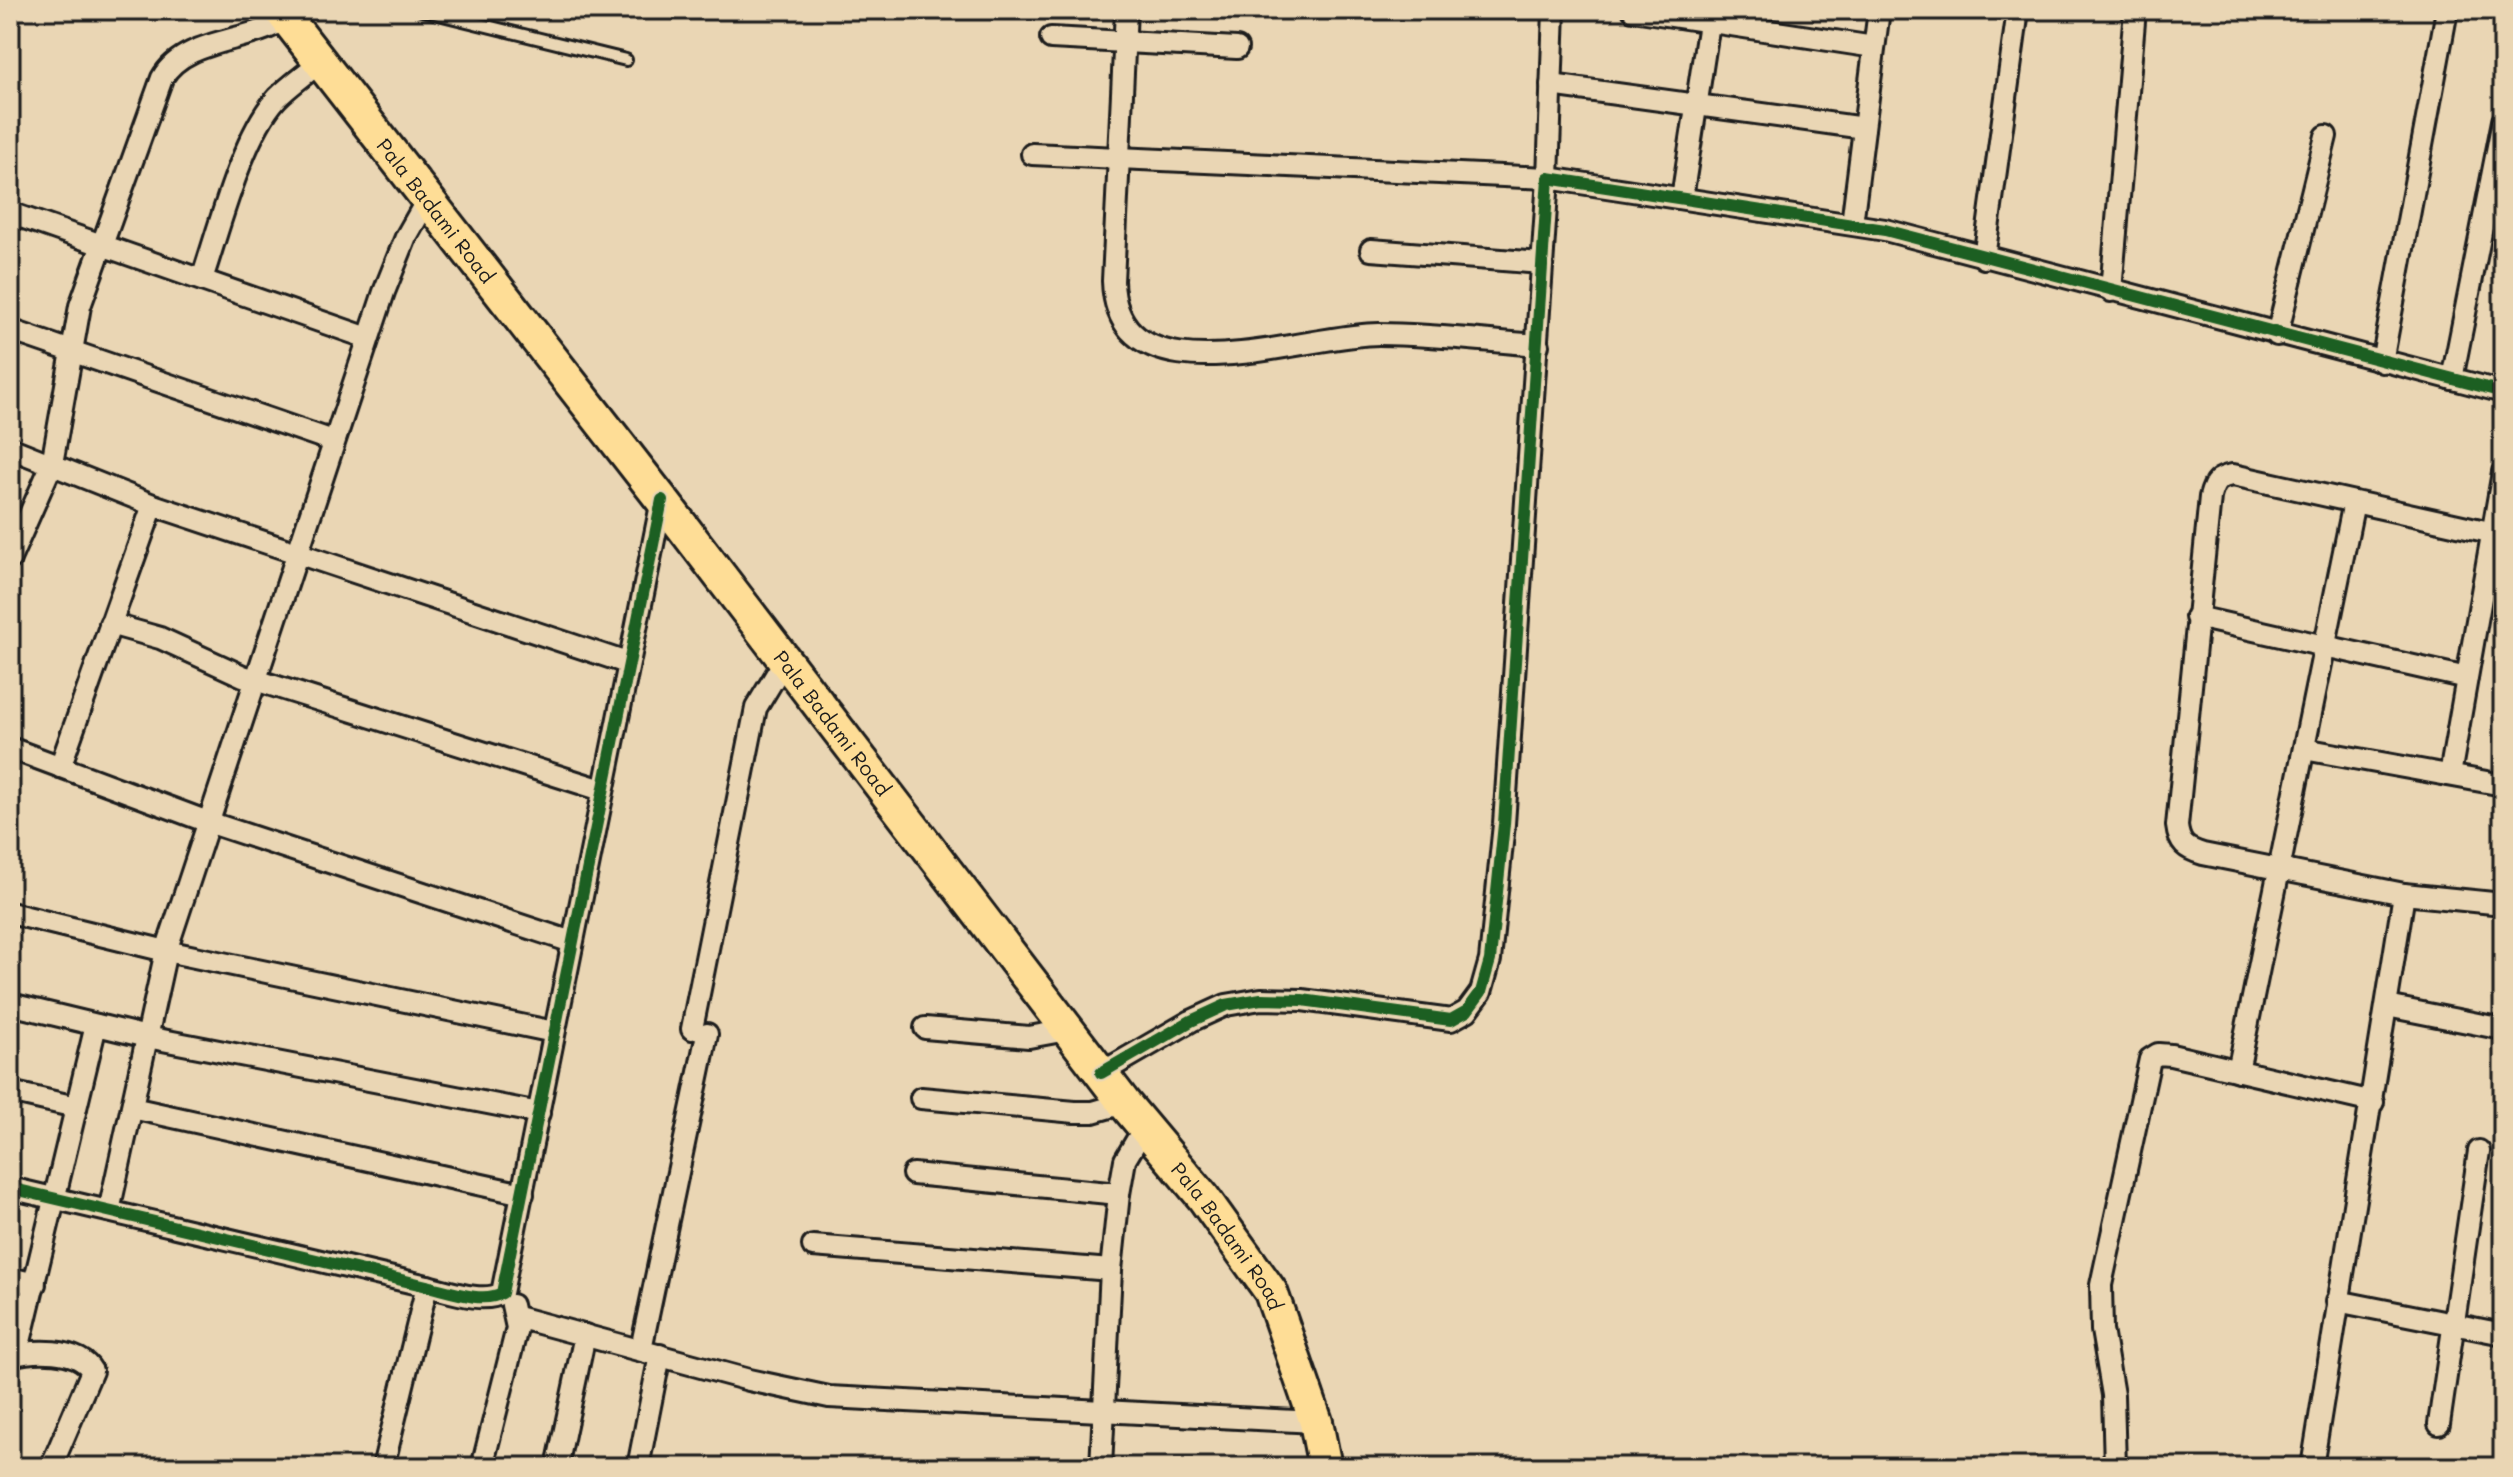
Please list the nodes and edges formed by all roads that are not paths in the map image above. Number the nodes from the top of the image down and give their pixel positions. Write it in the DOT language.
graph roads {
  1 [pos="422,10"];
  2 [pos="1126,10"];
  3 [pos="1554,10"];
  4 [pos="1633,10"];
  5 [pos="1879,10"];
  6 [pos="2018,10"];
  7 [pos="2135,10"];
  8 [pos="2447,10"];
  9 [pos="283,14"];
  10 [pos="1710,16"];
  11 [pos="1051,38"];
  12 [pos="1125,43"];
  13 [pos="1874,47"];
  14 [pos="1237,48"];
  15 [pos="626,60"];
  16 [pos="320,62"];
  17 [pos="1551,85"];
  18 [pos="1696,104"];
  19 [pos="2503,121"];
  20 [pos="1864,128"];
  21 [pos="2326,136"];
  22 [pos="1032,154"];
  23 [pos="1121,158"];
  24 [pos="1548,178"];
  25 [pos="1682,198"];
  26 [pos="427,200"];
  27 [pos="10,213"];
  28 [pos="1852,224"];
  29 [pos="101,245"];
  30 [pos="1371,250"];
  31 [pos="1984,258"];
  32 [pos="1542,263"];
  33 [pos="202,279"];
  34 [pos="2111,291"];
  35 [pos="10,330"];
  36 [pos="2277,335"];
  37 [pos="368,338"];
  38 [pos="1538,345"];
  39 [pos="72,350"];
  40 [pos="2382,362"];
  41 [pos="2452,379"];
  42 [pos="2503,392"];
  43 [pos="333,441"];
  44 [pos="10,448"];
  45 [pos="52,464"];
  46 [pos="2503,472"];
  47 [pos="662,500"];
  48 [pos="2354,502"];
  49 [pos="153,505"];
  50 [pos="2498,534"];
  51 [pos="296,551"];
  52 [pos="10,559"];
  53 [pos="2196,617"];
  54 [pos="110,624"];
  55 [pos="2325,647"];
  56 [pos="785,660"];
  57 [pos="627,663"];
  58 [pos="254,677"];
  59 [pos="2467,678"];
  60 [pos="10,748"];
  61 [pos="2304,749"];
  62 [pos="60,767"];
  63 [pos="2450,775"];
  64 [pos="2503,785"];
  65 [pos="602,790"];
  66 [pos="208,822"];
  67 [pos="2280,869"];
  68 [pos="2404,894"];
  69 [pos="2503,904"];
  70 [pos="10,913"];
  71 [pos="572,942"];
  72 [pos="166,951"];
  73 [pos="10,1004"];
  74 [pos="2387,1006"];
  75 [pos="96,1025"];
  76 [pos="925,1028"];
  77 [pos="2503,1029"];
  78 [pos="1067,1030"];
  79 [pos="554,1032"];
  80 [pos="147,1037"];
  81 [pos="2238,1071"];
  82 [pos="1101,1073"];
  83 [pos="10,1092"];
  84 [pos="921,1098"];
  85 [pos="2373,1102"];
  86 [pos="1124,1103"];
  87 [pos="76,1107"];
  88 [pos="132,1108"];
  89 [pos="539,1113"];
  90 [pos="1144,1128"];
  91 [pos="2479,1151"];
  92 [pos="913,1174"];
  93 [pos="10,1188"];
  94 [pos="523,1194"];
  95 [pos="1119,1194"];
  96 [pos="55,1199"];
  97 [pos="109,1211"];
  98 [pos="813,1246"];
  99 [pos="1111,1270"];
  100 [pos="10,1278"];
  101 [pos="35,1284"];
  102 [pos="427,1286"];
  103 [pos="502,1293"];
  104 [pos="2337,1301"];
  105 [pos="517,1317"];
  106 [pos="2451,1325"];
  107 [pos="2503,1334"];
  108 [pos="585,1335"];
  109 [pos="651,1352"];
  110 [pos="14,1355"];
  111 [pos="1103,1412"];
  112 [pos="1316,1422"];
  113 [pos="2439,1424"];
  114 [pos="51,1467"];
  115 [pos="383,1467"];
  116 [pos="482,1467"];
  117 [pos="557,1467"];
  118 [pos="638,1467"];
  119 [pos="1101,1467"];
  120 [pos="1325,1467"];
  121 [pos="2115,1467"];
  122 [pos="2312,1467"];
  1 -- 15 [label="lane"];
  2 -- 12 [label="street"];
  3 -- 17 [label="street"];
  4 -- 10 [label="street"];
  5 -- 13 [label="street"];
  6 -- 31 [label="street"];
  7 -- 34 [label="street"];
  8 -- 40 [label="street"];
  9 -- 16 [label="main road, Pala Badami Road"];
  9 -- 29 [label="street"];
  10 -- 13 [label="street"];
  10 -- 18 [label="street"];
  11 -- 12 [label="street"];
  12 -- 14 [label="street"];
  12 -- 23 [label="street"];
  13 -- 20 [label="street"];
  16 -- 26 [label="main road, Pala Badami Road"];
  16 -- 33 [label="street"];
  17 -- 18 [label="street"];
  17 -- 24 [label="street"];
  18 -- 20 [label="street"];
  18 -- 25 [label="street"];
  19 -- 41 [label="street"];
  20 -- 28 [label="street"];
  21 -- 36 [label="street"];
  22 -- 23 [label="street"];
  23 -- 24 [label="street"];
  23 -- 38 [label="street"];
  24 -- 25 [label="street"];
  24 -- 32 [label="street"];
  25 -- 28 [label="street"];
  26 -- 37 [label="street"];
  26 -- 47 [label="main road, Pala Badami Road"];
  27 -- 29 [label="street"];
  28 -- 31 [label="street"];
  29 -- 33 [label="street"];
  29 -- 39 [label="street"];
  30 -- 32 [label="street"];
  31 -- 34 [label="street"];
  32 -- 38 [label="street"];
  33 -- 37 [label="street"];
  34 -- 36 [label="street"];
  35 -- 39 [label="street"];
  36 -- 40 [label="street"];
  37 -- 43 [label="street"];
  38 -- 82 [label="street"];
  39 -- 43 [label="street"];
  39 -- 45 [label="street"];
  40 -- 41 [label="street"];
  41 -- 42 [label="street"];
  43 -- 51 [label="street"];
  44 -- 45 [label="street"];
  45 -- 49 [label="street"];
  45 -- 52 [label="street"];
  46 -- 50 [label="street"];
  47 -- 56 [label="main road, Pala Badami Road"];
  47 -- 57 [label="street"];
  48 -- 50 [label="street"];
  48 -- 53 [label="street"];
  48 -- 55 [label="street"];
  49 -- 51 [label="street"];
  49 -- 54 [label="street"];
  50 -- 59 [label="street"];
  51 -- 57 [label="street"];
  51 -- 58 [label="street"];
  53 -- 55 [label="street"];
  53 -- 67 [label="street"];
  54 -- 58 [label="street"];
  54 -- 62 [label="street"];
  55 -- 59 [label="street"];
  55 -- 61 [label="street"];
  56 -- 78 [label="main road, Pala Badami Road"];
  56 -- 109 [label="street"];
  57 -- 65 [label="street"];
  58 -- 65 [label="street"];
  58 -- 66 [label="street"];
  59 -- 63 [label="street"];
  60 -- 62 [label="street"];
  61 -- 63 [label="street"];
  61 -- 67 [label="street"];
  62 -- 66 [label="street"];
  63 -- 64 [label="street"];
  65 -- 71 [label="street"];
  66 -- 71 [label="street"];
  66 -- 72 [label="street"];
  67 -- 68 [label="street"];
  67 -- 81 [label="street"];
  68 -- 69 [label="street"];
  68 -- 74 [label="street"];
  70 -- 72 [label="street"];
  71 -- 79 [label="street"];
  72 -- 79 [label="street"];
  72 -- 80 [label="street"];
  73 -- 75 [label="street"];
  74 -- 77 [label="street"];
  74 -- 85 [label="street"];
  75 -- 80 [label="street"];
  75 -- 87 [label="street"];
  76 -- 78 [label="street"];
  78 -- 82 [label="main road, Pala Badami Road"];
  79 -- 89 [label="street"];
  80 -- 88 [label="street"];
  80 -- 89 [label="street"];
  81 -- 85 [label="street"];
  81 -- 121 [label="street"];
  82 -- 86 [label="main road, Pala Badami Road"];
  83 -- 87 [label="street"];
  84 -- 86 [label="street"];
  85 -- 104 [label="street"];
  86 -- 90 [label="main road, Pala Badami Road"];
  87 -- 96 [label="street"];
  88 -- 94 [label="street"];
  88 -- 97 [label="street"];
  89 -- 94 [label="street"];
  90 -- 95 [label="street"];
  90 -- 112 [label="main road, Pala Badami Road"];
  91 -- 106 [label="street"];
  92 -- 95 [label="street"];
  93 -- 96 [label="street"];
  94 -- 103 [label="street"];
  95 -- 99 [label="street"];
  96 -- 97 [label="street"];
  96 -- 101 [label="street"];
  97 -- 102 [label="street"];
  98 -- 99 [label="street"];
  99 -- 111 [label="street"];
  100 -- 101 [label="street"];
  101 -- 110 [label="street"];
  102 -- 103 [label="street"];
  102 -- 115 [label="street"];
  103 -- 105 [label="street"];
  104 -- 106 [label="street"];
  104 -- 122 [label="street"];
  105 -- 108 [label="street"];
  105 -- 116 [label="street"];
  106 -- 107 [label="street"];
  106 -- 113 [label="street"];
  108 -- 109 [label="street"];
  108 -- 117 [label="street"];
  109 -- 111 [label="street"];
  109 -- 118 [label="street"];
  110 -- 114 [label="street"];
  111 -- 112 [label="street"];
  111 -- 119 [label="street"];
  112 -- 120 [label="main road, Pala Badami Road"];
}
